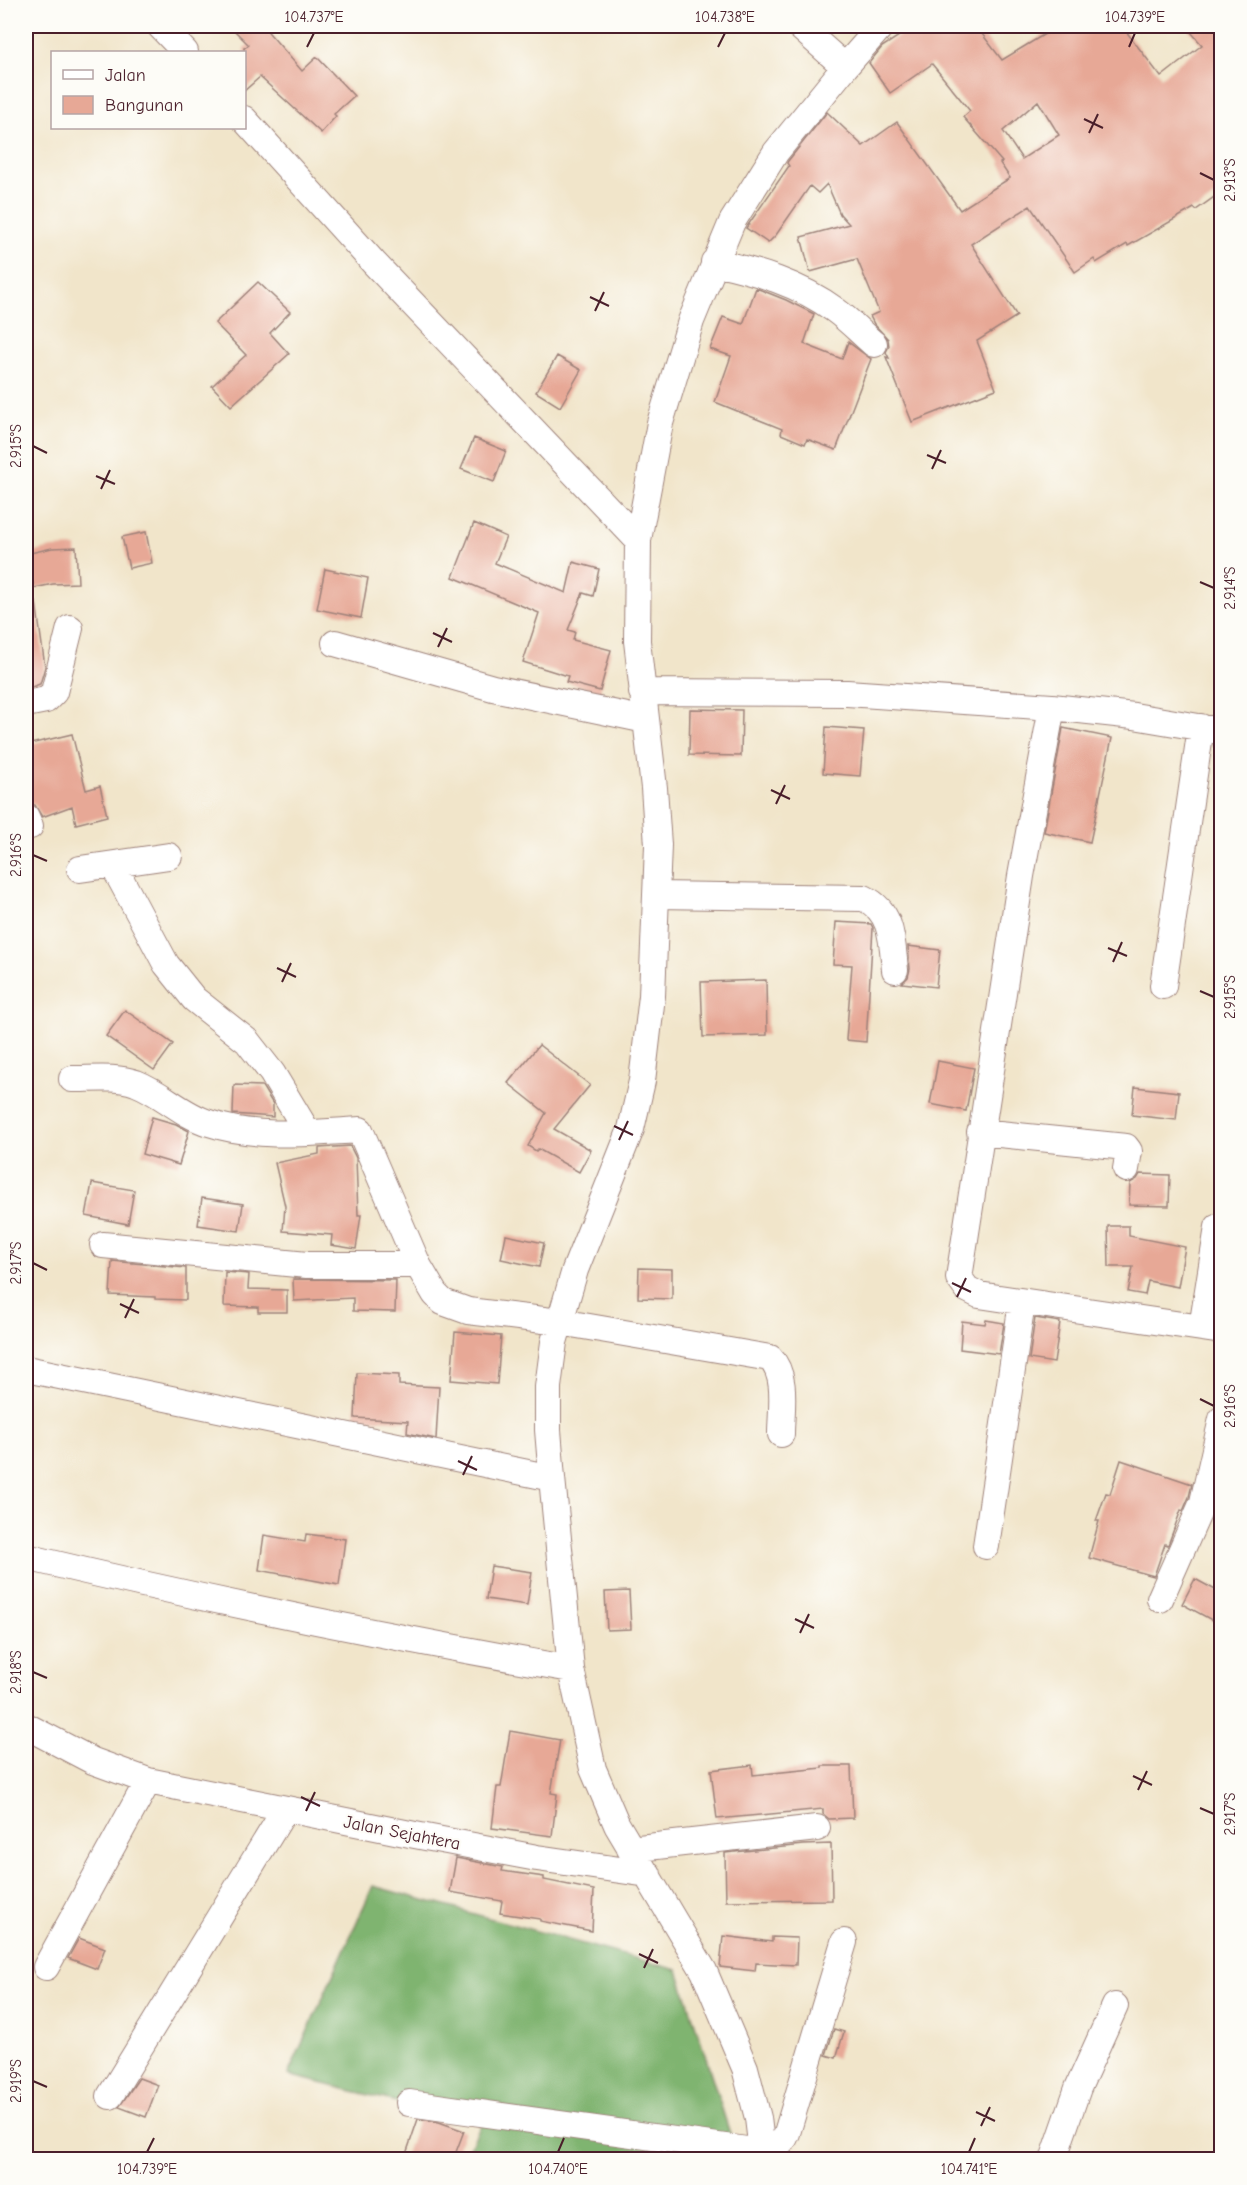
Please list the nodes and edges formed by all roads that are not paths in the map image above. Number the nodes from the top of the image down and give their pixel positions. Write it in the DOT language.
graph roads {
  1 [pos="160,26"];
  2 [pos="799,26"];
  3 [pos="881,26"];
  4 [pos="184,51"];
  5 [pos="845,67"];
  6 [pos="246,121"];
  7 [pos="714,262"];
  8 [pos="874,344"];
  9 [pos="638,540"];
  10 [pos="70,628"];
  11 [pos="335,643"];
  12 [pos="642,692"];
  13 [pos="26,704"];
  14 [pos="1052,707"];
  15 [pos="646,720"];
  16 [pos="1211,729"];
  17 [pos="169,856"];
  18 [pos="114,865"];
  19 [pos="80,869"];
  20 [pos="657,895"];
  21 [pos="895,970"];
  22 [pos="1163,986"];
  23 [pos="72,1079"];
  24 [pos="981,1132"];
  25 [pos="308,1133"];
  26 [pos="1126,1168"];
  27 [pos="1218,1227"];
  28 [pos="103,1245"];
  29 [pos="418,1265"];
  30 [pos="1022,1302"];
  31 [pos="560,1322"];
  32 [pos="1212,1329"];
  33 [pos="26,1369"];
  34 [pos="1221,1419"];
  35 [pos="781,1434"];
  36 [pos="552,1478"];
  37 [pos="986,1546"];
  38 [pos="26,1557"];
  39 [pos="1160,1599"];
  40 [pos="570,1669"];
  41 [pos="26,1726"];
  42 [pos="148,1781"];
  43 [pos="285,1810"];
  44 [pos="817,1828"];
  45 [pos="630,1849"];
  46 [pos="648,1874"];
  47 [pos="844,1942"];
  48 [pos="46,1967"];
  49 [pos="1115,2006"];
  50 [pos="110,2096"];
  51 [pos="409,2103"];
  52 [pos="762,2156"];
  53 [pos="1053,2160"];
  1 -- 4 [label="street"];
  2 -- 5 [label="street"];
  3 -- 5 [label="street"];
  5 -- 7 [label="street"];
  6 -- 9 [label="street"];
  7 -- 8 [label="street"];
  7 -- 9 [label="street"];
  9 -- 12 [label="street"];
  10 -- 13 [label="street"];
  11 -- 15 [label="street"];
  12 -- 14 [label="street"];
  12 -- 15 [label="street"];
  14 -- 16 [label="street"];
  14 -- 24 [label="street"];
  15 -- 20 [label="street"];
  16 -- 22 [label="street"];
  17 -- 18 [label="street"];
  18 -- 19 [label="street"];
  18 -- 25 [label="street"];
  20 -- 21 [label="street"];
  20 -- 31 [label="street"];
  23 -- 25 [label="street"];
  24 -- 26 [label="street"];
  24 -- 30 [label="street"];
  25 -- 29 [label="street"];
  27 -- 32 [label="street"];
  28 -- 29 [label="street"];
  29 -- 31 [label="street"];
  30 -- 32 [label="street"];
  30 -- 37 [label="street"];
  31 -- 35 [label="street"];
  31 -- 36 [label="street"];
  33 -- 36 [label="street"];
  34 -- 39 [label="street"];
  36 -- 40 [label="street"];
  38 -- 40 [label="street"];
  40 -- 45 [label="street"];
  41 -- 42 [label="street, Jalan Sejahtera"];
  42 -- 43 [label="street, Jalan Sejahtera"];
  42 -- 48 [label="street"];
  43 -- 46 [label="street, Jalan Sejahtera"];
  43 -- 50 [label="street"];
  44 -- 45 [label="street"];
  45 -- 46 [label="street"];
  46 -- 52 [label="street"];
  47 -- 52 [label="street"];
  49 -- 53 [label="street"];
  51 -- 52 [label="street"];
}
